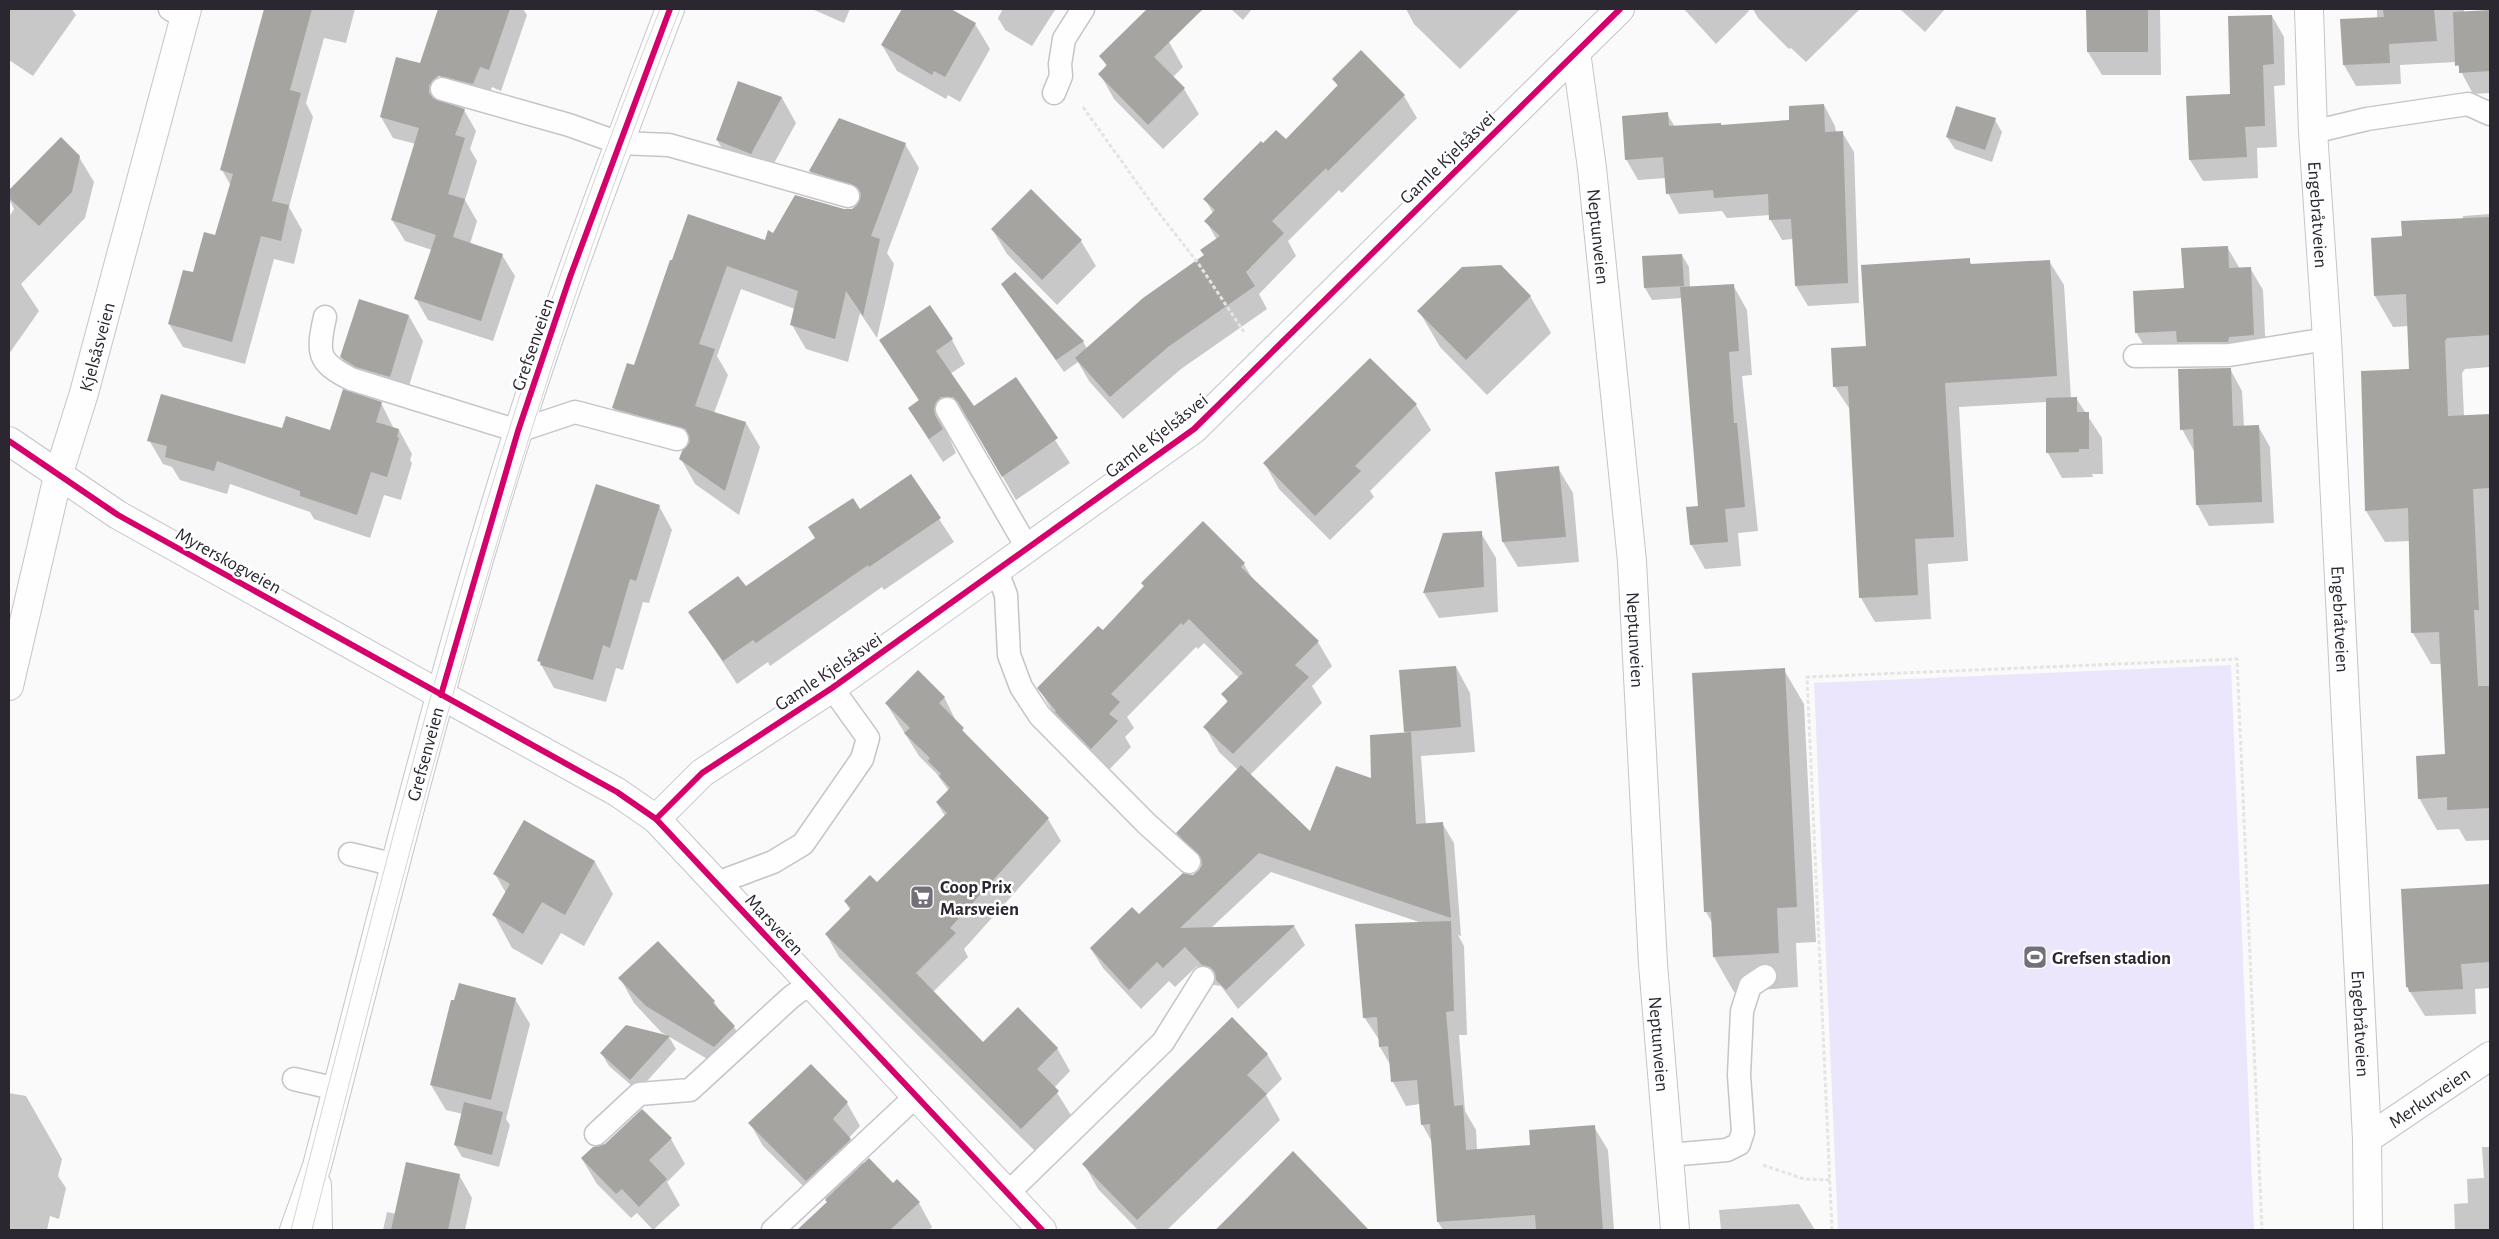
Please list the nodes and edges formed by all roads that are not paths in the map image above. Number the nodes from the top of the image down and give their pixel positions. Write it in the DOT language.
graph roads {
  1 [pos="670,9"];
  2 [pos="1083,9"];
  3 [pos="1620,9"];
  4 [pos="2309,9"];
  5 [pos="181,12"];
  6 [pos="1576,52"];
  7 [pos="442,89"];
  8 [pos="1054,93"];
  9 [pos="2490,114"];
  10 [pos="2313,132"];
  11 [pos="619,143"];
  12 [pos="848,196"];
  13 [pos="325,317"];
  14 [pos="2327,339"];
  15 [pos="2134,356"];
  16 [pos="948,409"];
  17 [pos="518,431"];
  18 [pos="677,440"];
  19 [pos="9,442"];
  20 [pos="58,476"];
  21 [pos="1028,549"];
  22 [pos="997,571"];
  23 [pos="9,686"];
  24 [pos="832,688"];
  25 [pos="440,695"];
  26 [pos="656,819"];
  27 [pos="350,854"];
  28 [pos="1189,862"];
  29 [pos="396,865"];
  30 [pos="717,883"];
  31 [pos="1765,976"];
  32 [pos="1203,978"];
  33 [pos="810,983"];
  34 [pos="2490,1056"];
  35 [pos="294,1080"];
  36 [pos="337,1089"];
  37 [pos="916,1096"];
  38 [pos="596,1134"];
  39 [pos="2367,1138"];
  40 [pos="1669,1154"];
  41 [pos="317,1166"];
  42 [pos="1009,1192"];
  43 [pos="294,1230"];
  44 [pos="318,1230"];
  45 [pos="773,1230"];
  46 [pos="1042,1230"];
  47 [pos="1675,1230"];
  48 [pos="2368,1230"];
  1 -- 11 [label="street, Grefsenveien"];
  2 -- 8 [label="lane"];
  3 -- 6 [label="street, Gamle Kjelsåsvei"];
  4 -- 10 [label="street, Engebråtveien"];
  5 -- 20 [label="street, Kjelsåsveien"];
  6 -- 21 [label="street, Gamle Kjelsåsvei"];
  6 -- 40 [label="street, Neptunveien"];
  7 -- 11 [label="lane"];
  9 -- 10 [label="lane"];
  10 -- 14 [label="street, Engebråtveien"];
  11 -- 12 [label="lane"];
  11 -- 17 [label="street, Grefsenveien"];
  13 -- 17 [label="lane"];
  14 -- 15 [label="lane"];
  14 -- 39 [label="street, Engebråtveien"];
  16 -- 21 [label="lane"];
  17 -- 18 [label="lane"];
  17 -- 25 [label="street, Grefsenveien"];
  19 -- 20 [label="street, Myrerskogveien"];
  20 -- 23 [label="street, Kjelsåsveien"];
  20 -- 25 [label="street, Myrerskogveien"];
  21 -- 22 [label="street, Gamle Kjelsåsvei"];
  22 -- 24 [label="street, Gamle Kjelsåsvei"];
  22 -- 28 [label="lane"];
  24 -- 26 [label="street, Gamle Kjelsåsvei"];
  24 -- 30 [label="lane"];
  25 -- 26 [label="street, Marsveien"];
  25 -- 29 [label="street, Grefsenveien"];
  26 -- 30 [label="street, Marsveien"];
  27 -- 29 [label="lane"];
  29 -- 36 [label="street, Grefsenveien"];
  30 -- 33 [label="street, Marsveien"];
  31 -- 40 [label="lane"];
  32 -- 42 [label="lane"];
  33 -- 37 [label="street, Marsveien"];
  33 -- 38 [label="lane"];
  34 -- 39 [label="street, Merkurveien"];
  35 -- 36 [label="lane"];
  36 -- 41 [label="street, Grefsenveien"];
  37 -- 42 [label="street, Marsveien"];
  37 -- 45 [label="lane"];
  39 -- 48 [label="street, Engebråtveien"];
  40 -- 47 [label="street, Neptunveien"];
  41 -- 43 [label="street, Grefsenveien"];
  41 -- 44 [label="street, Grefsenveien"];
  42 -- 46 [label="street, Marsveien"];
}
